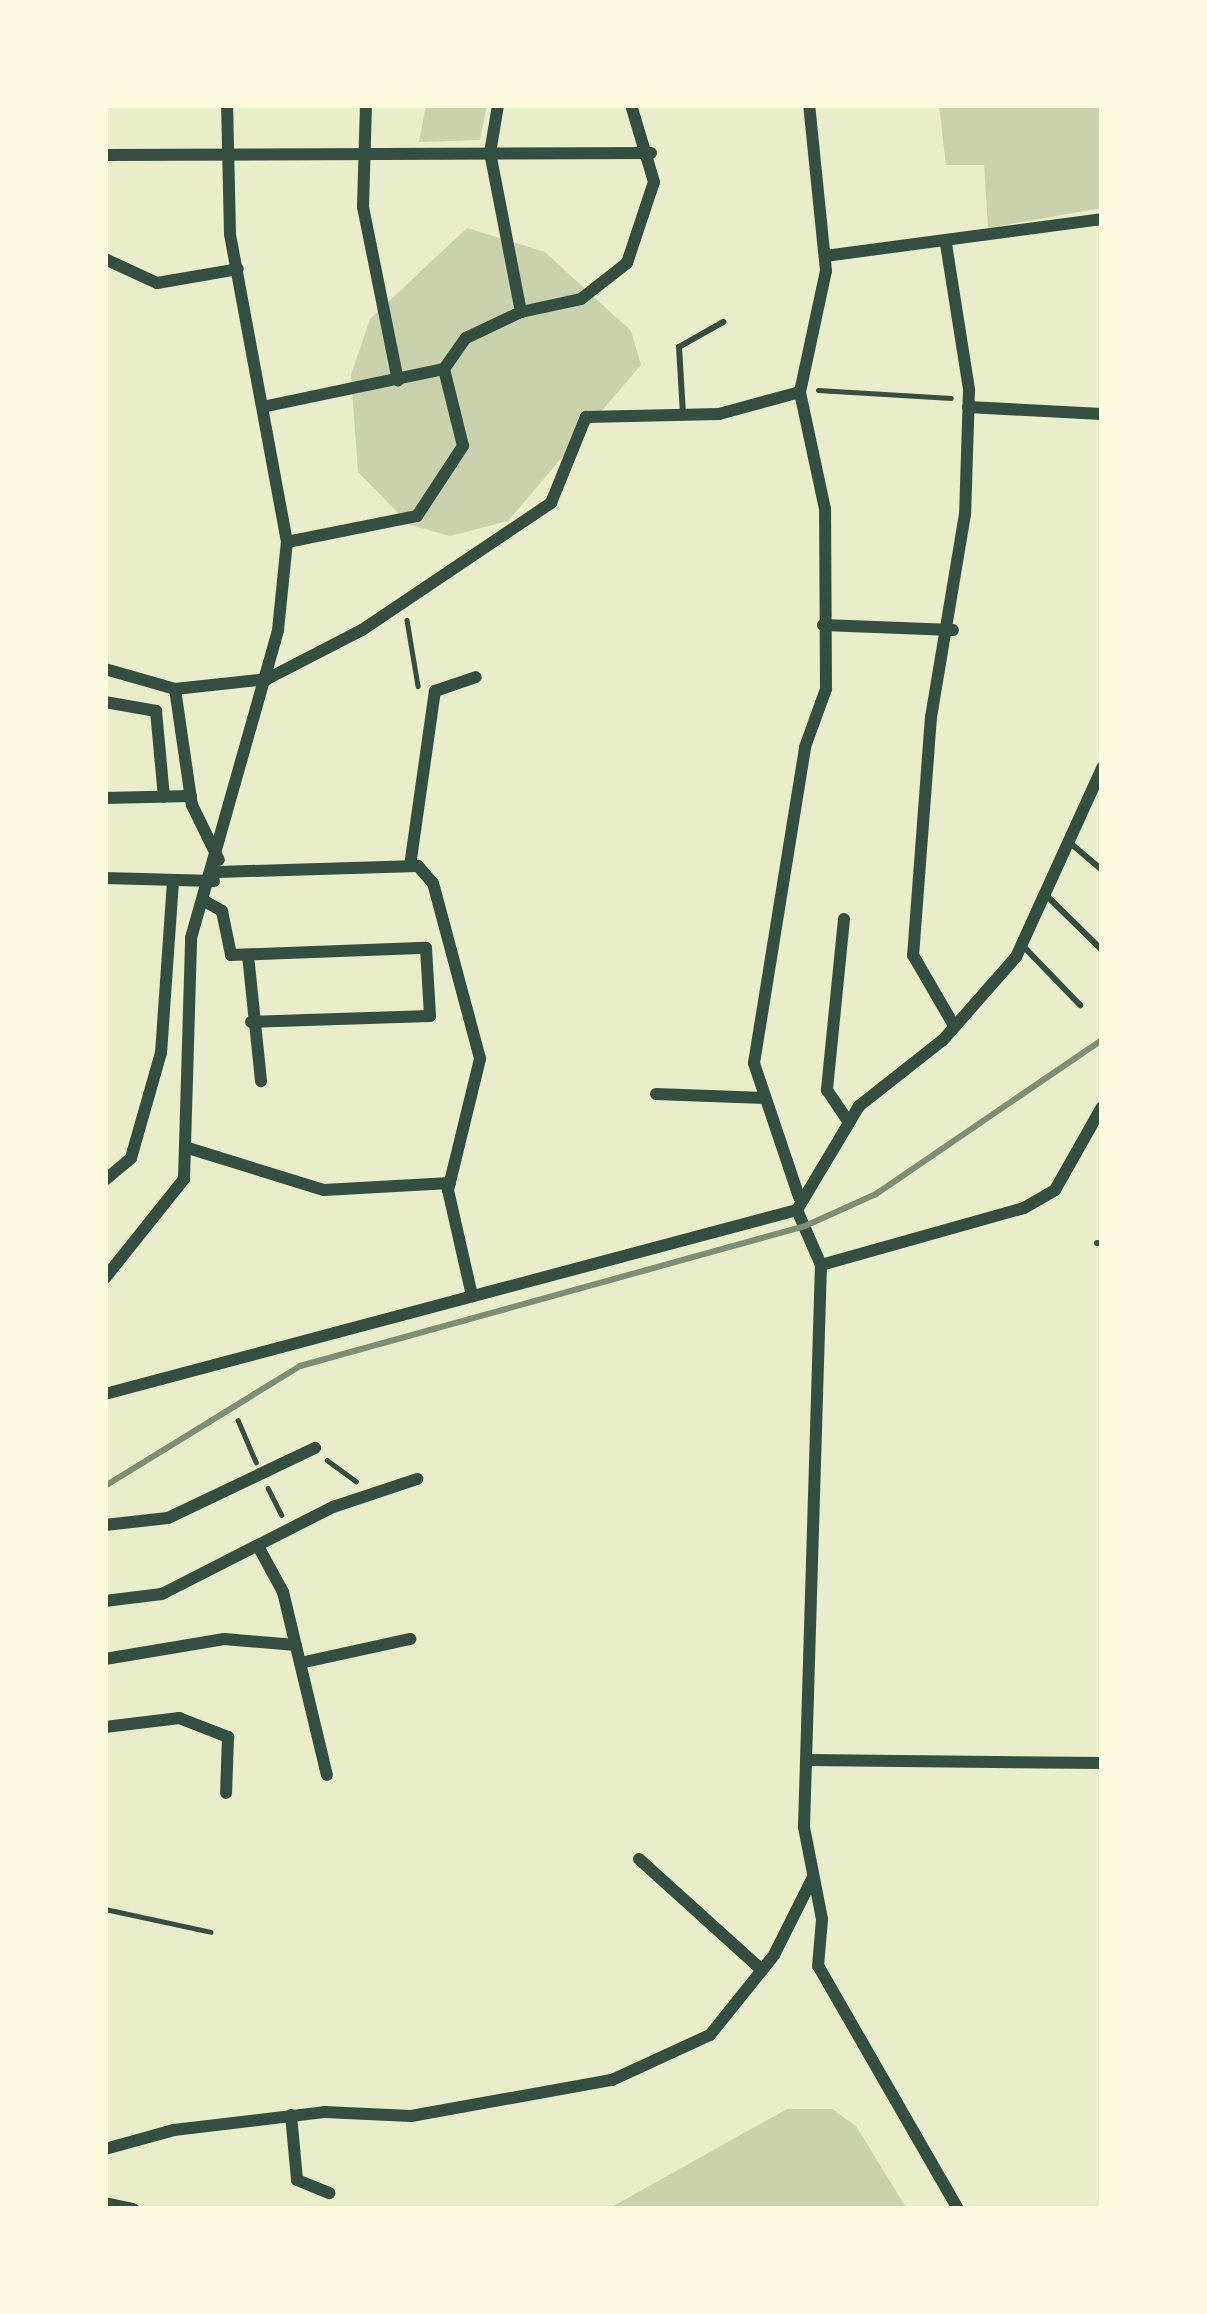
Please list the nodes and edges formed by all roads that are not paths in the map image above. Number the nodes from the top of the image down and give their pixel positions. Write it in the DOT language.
graph roads {
  1 [pos="227,105"];
  2 [pos="366,105"];
  3 [pos="498,105"];
  4 [pos="631,105"];
  5 [pos="809,105"];
  6 [pos="223,153"];
  7 [pos="358,153"];
  8 [pos="490,153"];
  9 [pos="651,153"];
  10 [pos="105,155"];
  11 [pos="1102,219"];
  12 [pos="946,244"];
  13 [pos="826,256"];
  14 [pos="105,260"];
  15 [pos="238,269"];
  16 [pos="521,312"];
  17 [pos="723,322"];
  18 [pos="444,369"];
  19 [pos="398,380"];
  20 [pos="800,391"];
  21 [pos="968,403"];
  22 [pos="266,406"];
  23 [pos="682,414"];
  24 [pos="1102,414"];
  25 [pos="287,542"];
  26 [pos="823,625"];
  27 [pos="953,630"];
  28 [pos="105,669"];
  29 [pos="476,677"];
  30 [pos="267,679"];
  31 [pos="175,689"];
  32 [pos="105,701"];
  33 [pos="1102,768"];
  34 [pos="1098,791"];
  35 [pos="191,796"];
  36 [pos="164,797"];
  37 [pos="105,798"];
  38 [pos="1069,842"];
  39 [pos="410,866"];
  40 [pos="1102,870"];
  41 [pos="217,871"];
  42 [pos="105,878"];
  43 [pos="172,880"];
  44 [pos="1045,894"];
  45 [pos="206,902"];
  46 [pos="844,919"];
  47 [pos="1022,945"];
  48 [pos="1102,950"];
  49 [pos="248,955"];
  50 [pos="1080,1005"];
  51 [pos="251,1022"];
  52 [pos="953,1024"];
  53 [pos="261,1082"];
  54 [pos="656,1094"];
  55 [pos="765,1098"];
  56 [pos="1102,1107"];
  57 [pos="848,1121"];
  58 [pos="188,1148"];
  59 [pos="105,1180"];
  60 [pos="450,1183"];
  61 [pos="798,1204"];
  62 [pos="821,1265"];
  63 [pos="105,1278"];
  64 [pos="472,1296"];
  65 [pos="105,1394"];
  66 [pos="315,1448"];
  67 [pos="417,1479"];
  68 [pos="105,1525"];
  69 [pos="259,1548"];
  70 [pos="105,1601"];
  71 [pos="410,1639"];
  72 [pos="296,1645"];
  73 [pos="105,1659"];
  74 [pos="300,1663"];
  75 [pos="105,1727"];
  76 [pos="806,1760"];
  77 [pos="1102,1763"];
  78 [pos="327,1775"];
  79 [pos="226,1793"];
  80 [pos="639,1859"];
  81 [pos="813,1876"];
  82 [pos="761,1970"];
  83 [pos="291,2115"];
  84 [pos="105,2149"];
  85 [pos="329,2193"];
  86 [pos="105,2203"];
  87 [pos="133,2209"];
  88 [pos="958,2209"];
  1 -- 6 [label="street"];
  2 -- 7 [label="street"];
  3 -- 8 [label="street"];
  4 -- 9 [label="street"];
  5 -- 13 [label="street"];
  6 -- 7 [label="street"];
  6 -- 10 [label="street"];
  6 -- 15 [label="street"];
  7 -- 8 [label="street"];
  7 -- 19 [label="street"];
  8 -- 9 [label="street"];
  8 -- 16 [label="street"];
  9 -- 16 [label="street"];
  11 -- 12 [label="street"];
  12 -- 13 [label="street"];
  12 -- 21 [label="street"];
  13 -- 20 [label="street"];
  14 -- 15 [label="street"];
  15 -- 22 [label="street"];
  16 -- 18 [label="street"];
  17 -- 23 [label="lane"];
  18 -- 19 [label="street"];
  18 -- 25 [label="street"];
  19 -- 22 [label="street"];
  20 -- 23 [label="street"];
  20 -- 26 [label="street"];
  21 -- 24 [label="street"];
  21 -- 27 [label="street"];
  22 -- 25 [label="street"];
  23 -- 30 [label="street"];
  25 -- 30 [label="street"];
  26 -- 27 [label="street"];
  26 -- 55 [label="street"];
  27 -- 52 [label="street"];
  28 -- 31 [label="street"];
  29 -- 39 [label="street"];
  30 -- 31 [label="street"];
  30 -- 41 [label="street"];
  31 -- 35 [label="street"];
  32 -- 36 [label="street"];
  33 -- 34 [label="street"];
  34 -- 38 [label="street"];
  35 -- 36 [label="street"];
  35 -- 41 [label="street"];
  36 -- 37 [label="street"];
  38 -- 40 [label="lane"];
  38 -- 44 [label="street"];
  39 -- 41 [label="street"];
  39 -- 60 [label="street"];
  41 -- 43 [label="street"];
  41 -- 45 [label="street"];
  42 -- 43 [label="street"];
  43 -- 59 [label="street"];
  44 -- 47 [label="street"];
  44 -- 48 [label="lane"];
  45 -- 49 [label="street"];
  45 -- 58 [label="street"];
  46 -- 57 [label="street"];
  47 -- 50 [label="lane"];
  47 -- 52 [label="street"];
  49 -- 51 [label="street"];
  49 -- 51 [label="street"];
  51 -- 53 [label="street"];
  52 -- 57 [label="street"];
  54 -- 55 [label="street"];
  55 -- 61 [label="street"];
  56 -- 62 [label="street"];
  57 -- 61 [label="street"];
  58 -- 60 [label="street"];
  58 -- 63 [label="street"];
  60 -- 64 [label="street"];
  61 -- 62 [label="street"];
  61 -- 64 [label="street"];
  62 -- 76 [label="street"];
  64 -- 65 [label="street"];
  66 -- 68 [label="street"];
  67 -- 69 [label="street"];
  69 -- 70 [label="street"];
  69 -- 72 [label="street"];
  71 -- 74 [label="street"];
  72 -- 73 [label="street"];
  72 -- 74 [label="street"];
  74 -- 78 [label="street"];
  75 -- 79 [label="street"];
  76 -- 77 [label="street"];
  76 -- 81 [label="street"];
  80 -- 82 [label="street"];
  81 -- 82 [label="street"];
  81 -- 88 [label="street"];
  82 -- 83 [label="street"];
  83 -- 84 [label="street"];
  83 -- 85 [label="street"];
  86 -- 87 [label="street"];
}
